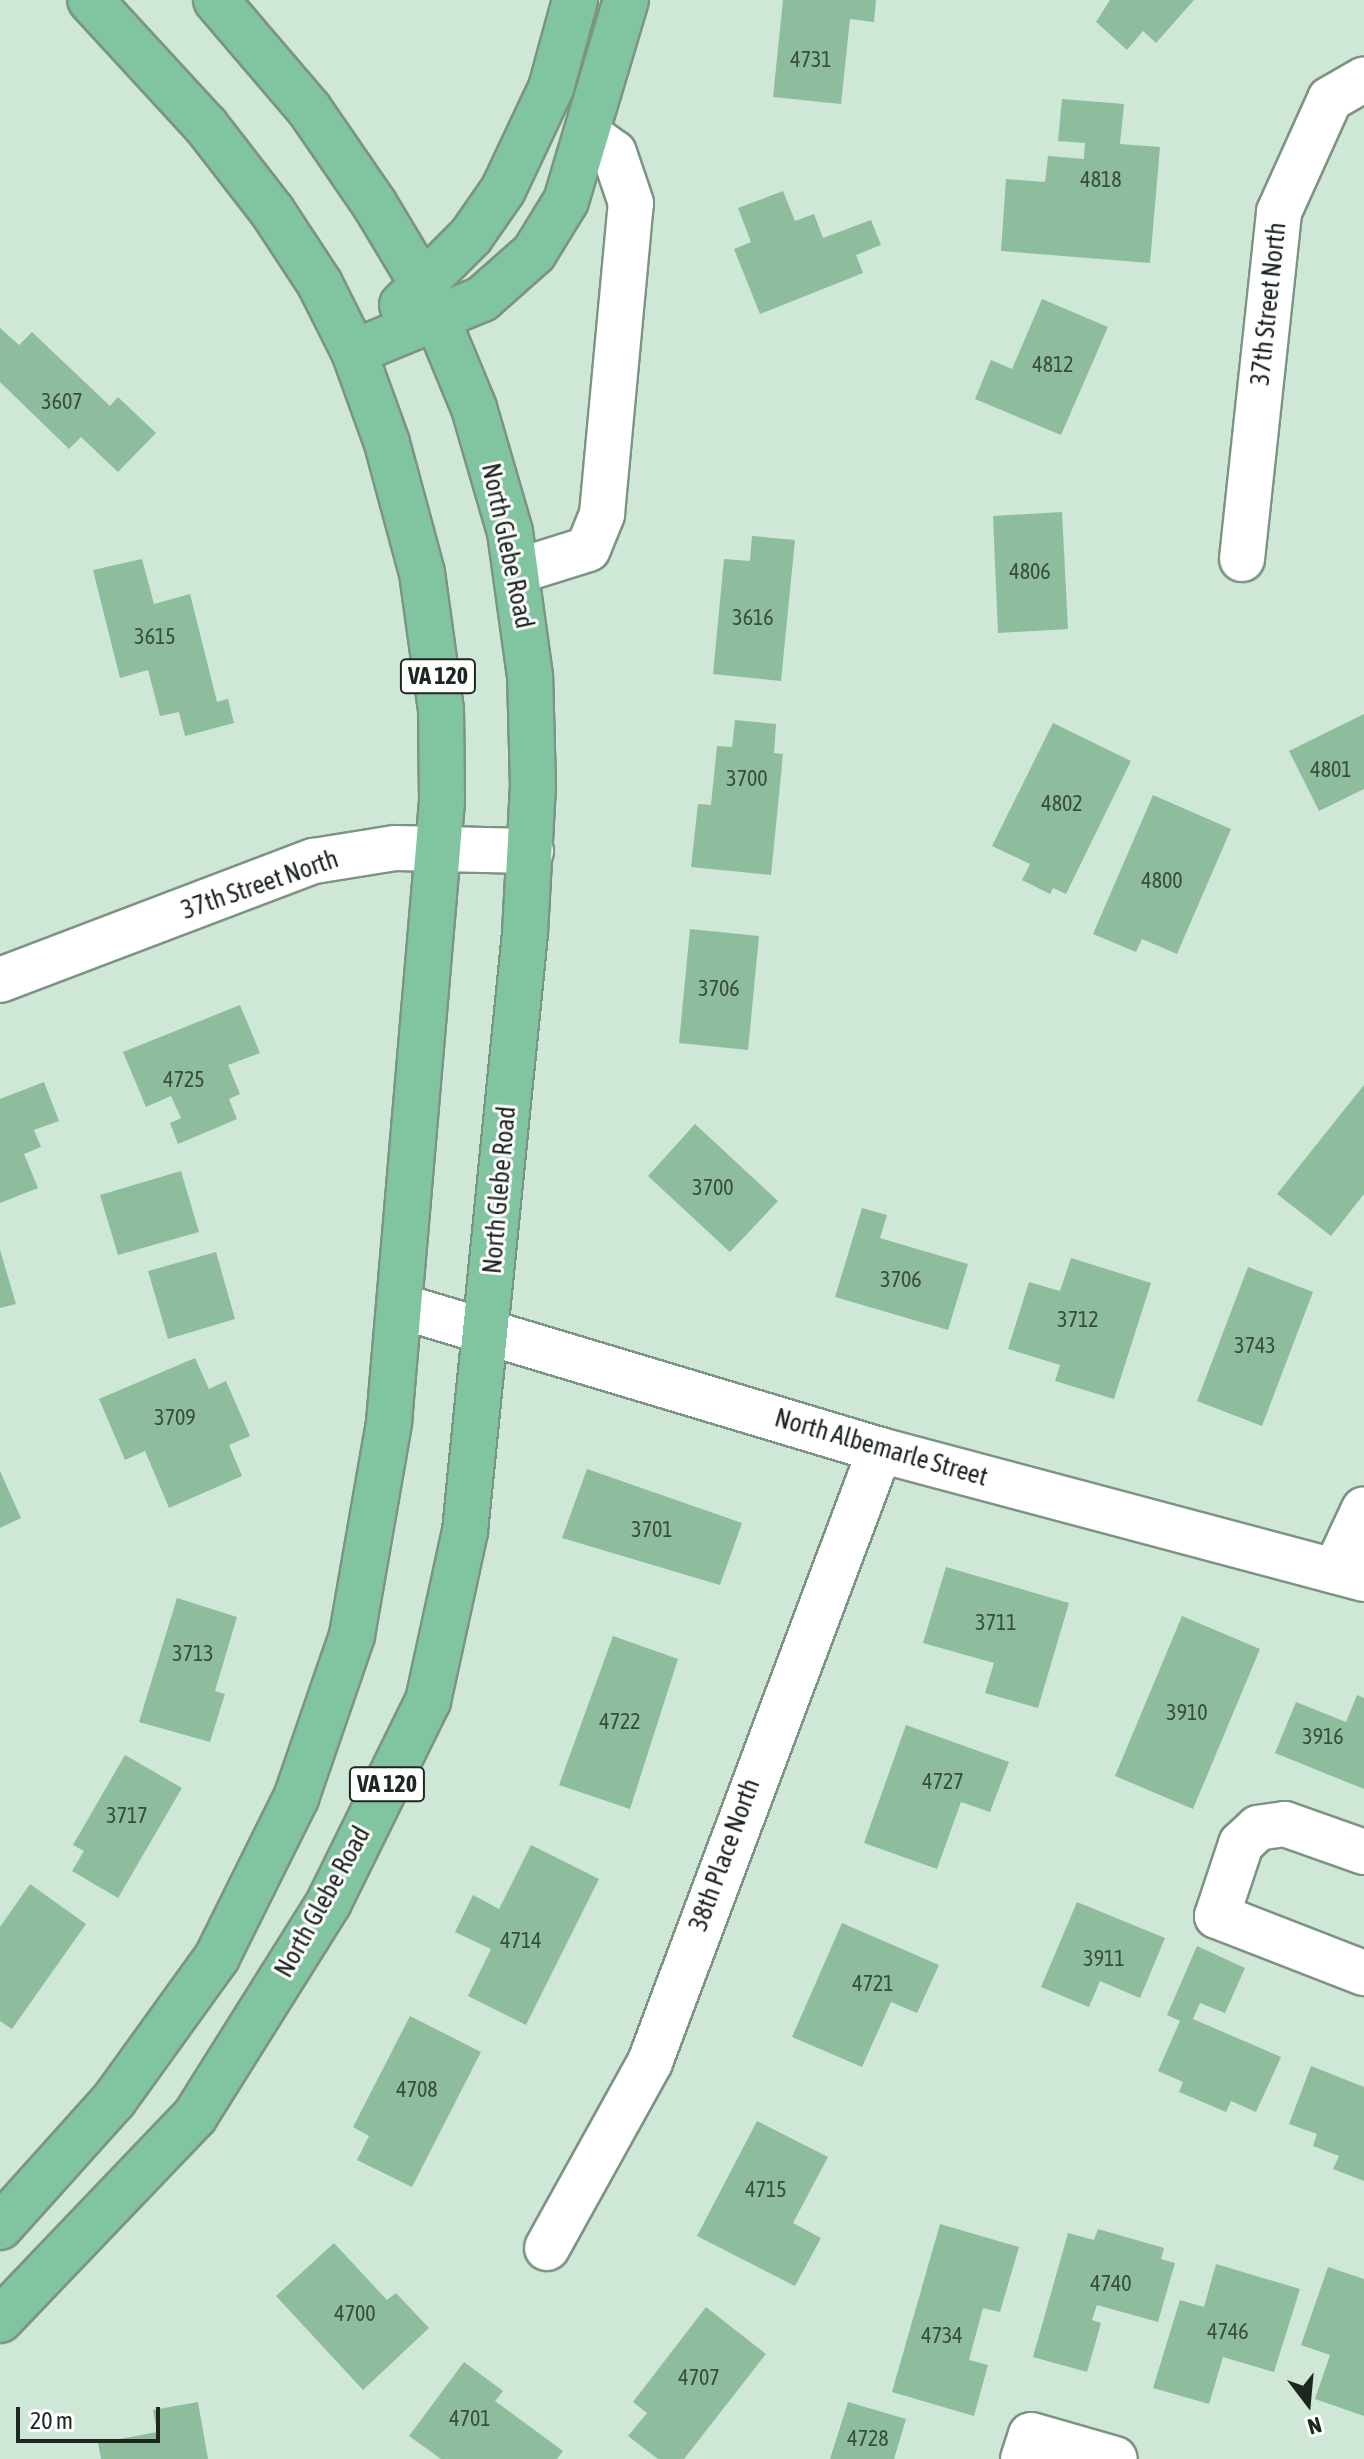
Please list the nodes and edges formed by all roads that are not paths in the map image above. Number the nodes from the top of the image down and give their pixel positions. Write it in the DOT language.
graph roads {
  1 [pos="90,0"];
  2 [pos="216,0"];
  3 [pos="575,0"];
  4 [pos="626,0"];
  5 [pos="1364,79"];
  6 [pos="588,134"];
  7 [pos="432,302"];
  8 [pos="354,352"];
  9 [pos="1242,559"];
  10 [pos="518,571"];
  11 [pos="439,847"];
  12 [pos="531,851"];
  13 [pos="0,980"];
  14 [pos="400,1306"];
  15 [pos="487,1333"];
  16 [pos="880,1450"];
  17 [pos="1364,1509"];
  18 [pos="1349,1575"];
  19 [pos="1364,1852"];
  20 [pos="1363,1971"];
  21 [pos="0,2227"];
  22 [pos="547,2248"];
  23 [pos="0,2320"];
  24 [pos="1023,2459"];
  25 [pos="1115,2459"];
  1 -- 8 [label="main road, VA 120"];
  2 -- 7 [label="main road, North Glebe Road / VA 120"];
  3 -- 7 [label="main road"];
  4 -- 6 [label="main road"];
  5 -- 9 [label="street, 37th Street North"];
  6 -- 7 [label="main road"];
  6 -- 10 [label="street"];
  7 -- 8 [label="main road"];
  7 -- 10 [label="main road, North Glebe Road / VA 120"];
  8 -- 11 [label="main road, VA 120"];
  10 -- 12 [label="main road, North Glebe Road / VA 120"];
  11 -- 12 [label="street, 37th Street North"];
  11 -- 13 [label="street, 37th Street North"];
  11 -- 14 [label="main road, VA 120"];
  12 -- 15 [label="main road, North Glebe Road / VA 120"];
  14 -- 15 [label="street, North Albemarle Street"];
  14 -- 21 [label="main road, VA 120"];
  15 -- 16 [label="street, North Albemarle Street"];
  15 -- 23 [label="main road, North Glebe Road / VA 120"];
  16 -- 18 [label="street, North Albemarle Street"];
  16 -- 22 [label="street, 38th Place North"];
  17 -- 18 [label="street"];
  19 -- 20 [label="street"];
  24 -- 25 [label="street"];
}
